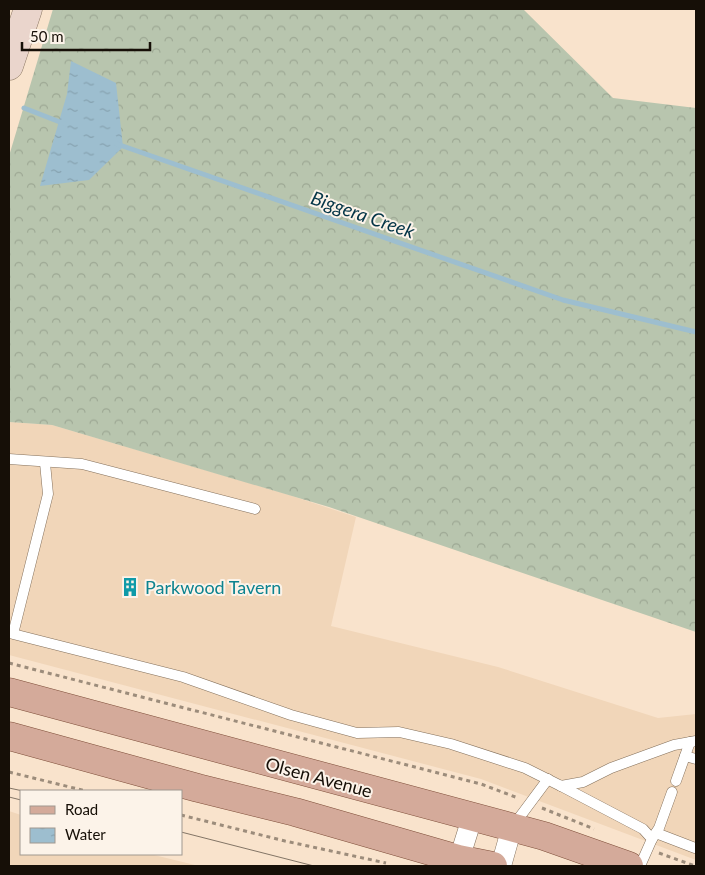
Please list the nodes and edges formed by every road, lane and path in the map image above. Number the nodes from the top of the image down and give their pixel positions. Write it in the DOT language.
graph roads {
  1 [pos="28,9"];
  2 [pos="9,66"];
  3 [pos="9,459"];
  4 [pos="45,463"];
  5 [pos="255,509"];
  6 [pos="9,663"];
  7 [pos="9,692"];
  8 [pos="9,736"];
  9 [pos="693,741"];
  10 [pos="685,756"];
  11 [pos="696,759"];
  12 [pos="9,772"];
  13 [pos="548,779"];
  14 [pos="676,781"];
  15 [pos="561,786"];
  16 [pos="82,790"];
  17 [pos="672,792"];
  18 [pos="528,803"];
  19 [pos="182,815"];
  20 [pos="472,818"];
  21 [pos="512,827"];
  22 [pos="603,832"];
  23 [pos="646,847"];
  24 [pos="695,848"];
  25 [pos="458,863"];
  26 [pos="392,864"];
  27 [pos="493,866"];
  28 [pos="502,866"];
  29 [pos="640,866"];
  30 [pos="694,866"];
  1 -- 2 [label="street"];
  3 -- 4 [label="lane"];
  4 -- 5 [label="lane"];
  4 -- 13 [label="lane"];
  6 -- 18 [label="path"];
  7 -- 20 [label="main road, Olsen Avenue"];
  8 -- 25 [label="main road"];
  9 -- 10 [label="lane"];
  9 -- 15 [label="lane"];
  10 -- 11 [label="lane"];
  10 -- 14 [label="lane"];
  12 -- 16 [label="path"];
  13 -- 15 [label="lane"];
  13 -- 18 [label="lane"];
  15 -- 23 [label="lane"];
  17 -- 23 [label="lane"];
  18 -- 21 [label="lane"];
  18 -- 22 [label="path"];
  19 -- 26 [label="path"];
  20 -- 21 [label="main road, Olsen Avenue"];
  20 -- 25 [label="street"];
  21 -- 23 [label="main road, Olsen Avenue"];
  21 -- 28 [label="street"];
  23 -- 24 [label="lane"];
  23 -- 29 [label="lane"];
  23 -- 30 [label="path"];
  25 -- 27 [label="main road"];
}
